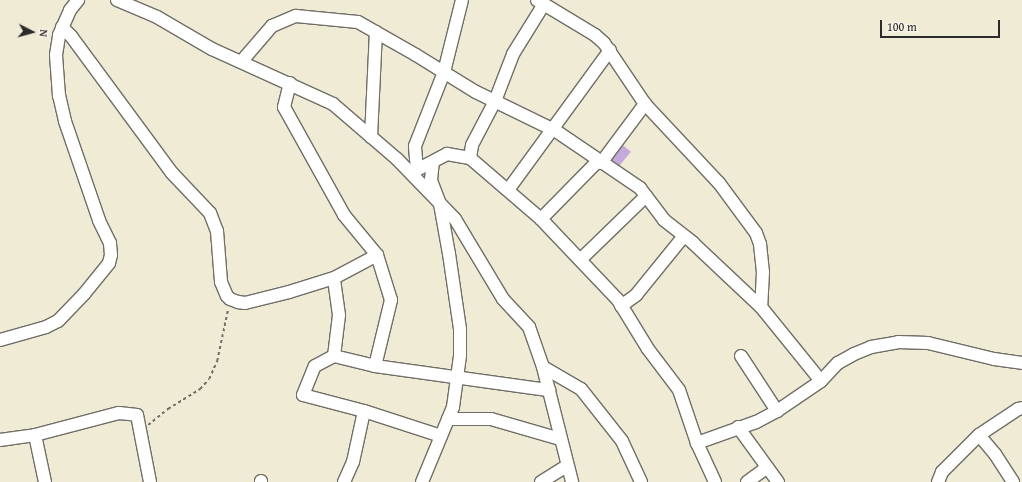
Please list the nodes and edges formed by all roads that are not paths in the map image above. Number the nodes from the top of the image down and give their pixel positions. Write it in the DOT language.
graph roads {
  1 [pos="78,0"];
  2 [pos="117,0"];
  3 [pos="462,0"];
  4 [pos="540,2"];
  5 [pos="62,27"];
  6 [pos="376,32"];
  7 [pos="610,50"];
  8 [pos="241,62"];
  9 [pos="444,72"];
  10 [pos="290,83"];
  11 [pos="495,101"];
  12 [pos="645,104"];
  13 [pos="552,129"];
  14 [pos="371,137"];
  15 [pos="470,158"];
  16 [pos="433,162"];
  17 [pos="600,162"];
  18 [pos="414,172"];
  19 [pos="508,190"];
  20 [pos="646,196"];
  21 [pos="440,204"];
  22 [pos="541,219"];
  23 [pos="684,236"];
  24 [pos="377,255"];
  25 [pos="580,260"];
  26 [pos="334,278"];
  27 [pos="621,306"];
  28 [pos="761,307"];
  29 [pos="0,340"];
  30 [pos="334,356"];
  31 [pos="741,356"];
  32 [pos="1022,363"];
  33 [pos="375,366"];
  34 [pos="543,366"];
  35 [pos="457,378"];
  36 [pos="821,381"];
  37 [pos="549,390"];
  38 [pos="1022,408"];
  39 [pos="364,411"];
  40 [pos="776,411"];
  41 [pos="448,418"];
  42 [pos="738,427"];
  43 [pos="35,435"];
  44 [pos="980,435"];
  45 [pos="441,436"];
  46 [pos="560,439"];
  47 [pos="0,440"];
  48 [pos="697,443"];
  49 [pos="567,466"];
  50 [pos="766,468"];
  51 [pos="45,482"];
  52 [pos="150,482"];
  53 [pos="344,482"];
  54 [pos="422,482"];
  55 [pos="541,482"];
  56 [pos="572,482"];
  57 [pos="641,482"];
  58 [pos="715,482"];
  59 [pos="747,482"];
  60 [pos="778,482"];
  61 [pos="938,482"];
  62 [pos="1013,482"];
  1 -- 5 [label="street"];
  2 -- 8 [label="street"];
  3 -- 9 [label="street"];
  4 -- 7 [label="street"];
  4 -- 11 [label="street"];
  5 -- 26 [label="street"];
  5 -- 29 [label="street"];
  6 -- 8 [label="street"];
  6 -- 9 [label="street"];
  6 -- 14 [label="street"];
  7 -- 12 [label="street"];
  7 -- 13 [label="street"];
  8 -- 10 [label="street"];
  9 -- 11 [label="street"];
  9 -- 18 [label="street"];
  10 -- 14 [label="street"];
  10 -- 24 [label="street"];
  11 -- 13 [label="street"];
  11 -- 15 [label="street"];
  12 -- 17 [label="street"];
  12 -- 28 [label="street"];
  13 -- 17 [label="street"];
  13 -- 19 [label="street"];
  14 -- 18 [label="street"];
  15 -- 16 [label="street"];
  15 -- 19 [label="street"];
  16 -- 18 [label="street"];
  16 -- 21 [label="street"];
  17 -- 20 [label="street"];
  17 -- 22 [label="street"];
  18 -- 21 [label="street"];
  19 -- 22 [label="street"];
  20 -- 23 [label="street"];
  20 -- 25 [label="street"];
  21 -- 34 [label="street"];
  21 -- 35 [label="street"];
  22 -- 25 [label="street"];
  23 -- 27 [label="street"];
  23 -- 28 [label="street"];
  24 -- 26 [label="street"];
  24 -- 33 [label="street"];
  25 -- 27 [label="street"];
  26 -- 30 [label="street"];
  27 -- 48 [label="street"];
  28 -- 36 [label="street"];
  30 -- 33 [label="street"];
  30 -- 39 [label="street"];
  31 -- 40 [label="street"];
  32 -- 36 [label="street"];
  33 -- 35 [label="street"];
  34 -- 37 [label="street"];
  34 -- 57 [label="street"];
  35 -- 37 [label="street"];
  35 -- 41 [label="street"];
  36 -- 40 [label="street"];
  37 -- 46 [label="street"];
  38 -- 44 [label="street"];
  39 -- 45 [label="street"];
  39 -- 53 [label="street"];
  40 -- 42 [label="street"];
  41 -- 45 [label="street"];
  41 -- 46 [label="street"];
  42 -- 48 [label="street"];
  42 -- 50 [label="street"];
  43 -- 47 [label="street"];
  43 -- 51 [label="street"];
  43 -- 52 [label="street"];
  44 -- 61 [label="street"];
  44 -- 62 [label="street"];
  45 -- 54 [label="street"];
  46 -- 49 [label="street"];
  48 -- 58 [label="street"];
  49 -- 55 [label="street"];
  49 -- 56 [label="street"];
  50 -- 59 [label="street"];
  50 -- 60 [label="street"];
}
